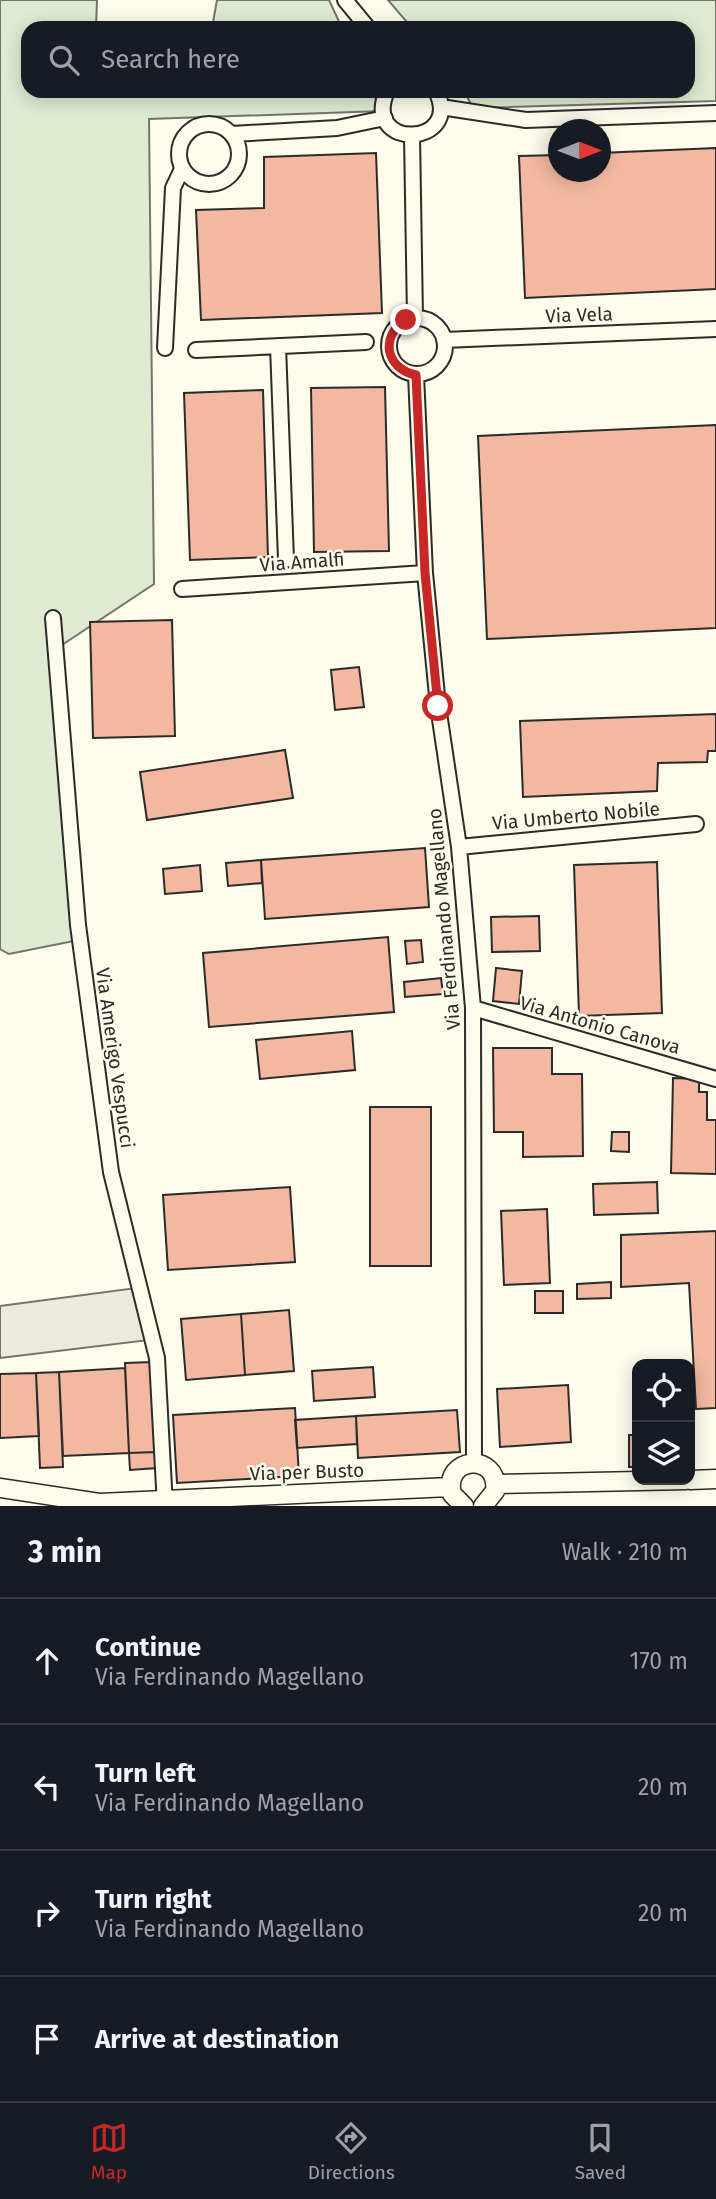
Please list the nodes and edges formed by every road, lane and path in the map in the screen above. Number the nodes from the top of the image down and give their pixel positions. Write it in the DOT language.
graph roads {
  1 [pos="345,0"];
  2 [pos="362,21"];
  3 [pos="384,98"];
  4 [pos="438,98"];
  5 [pos="441,107"];
  6 [pos="716,113"];
  7 [pos="385,118"];
  8 [pos="232,134"];
  9 [pos="412,136"];
  10 [pos="182,169"];
  11 [pos="415,318"];
  12 [pos="716,328"];
  13 [pos="444,340"];
  14 [pos="366,342"];
  15 [pos="278,346"];
  16 [pos="165,348"];
  17 [pos="196,350"];
  18 [pos="416,375"];
  19 [pos="286,560"];
  20 [pos="425,573"];
  21 [pos="183,589"];
  22 [pos="53,618"];
  23 [pos="696,824"];
  24 [pos="459,847"];
  25 [pos="473,1008"];
  26 [pos="716,1079"];
  27 [pos="474,1462"];
  28 [pos="716,1479"];
  29 [pos="695,1480"];
  30 [pos="632,1481"];
  31 [pos="496,1484"];
  32 [pos="450,1487"];
  33 [pos="0,1488"];
  34 [pos="165,1502"];
  35 [pos="464,1506"];
  36 [pos="483,1506"];
  1 -- 2 [label="street"];
  3 -- 7 [label="street"];
  4 -- 5 [label="street"];
  5 -- 6 [label="street"];
  5 -- 9 [label="street"];
  7 -- 8 [label="street"];
  7 -- 9 [label="street"];
  8 -- 10 [label="street"];
  8 -- 10 [label="street"];
  9 -- 11 [label="street"];
  10 -- 16 [label="street"];
  11 -- 13 [label="street"];
  11 -- 18 [label="street"];
  12 -- 13 [label="street, Via Vela"];
  13 -- 18 [label="street"];
  14 -- 15 [label="street"];
  15 -- 17 [label="street"];
  15 -- 19 [label="street"];
  18 -- 20 [label="street, Via Ferdinando Magellano"];
  20 -- 21 [label="street, Via Amalfi"];
  20 -- 24 [label="street, Via Ferdinando Magellano"];
  22 -- 34 [label="street, Via Amerigo Vespucci"];
  23 -- 24 [label="street, Via Umberto Nobile"];
  24 -- 25 [label="street, Via Ferdinando Magellano"];
  25 -- 26 [label="street, Via Antonio Canova"];
  25 -- 27 [label="street, Via Ferdinando Magellano"];
  27 -- 31 [label="main road"];
  27 -- 32 [label="main road"];
  28 -- 29 [label="main road"];
  30 -- 31 [label="main road"];
  31 -- 36 [label="main road"];
  32 -- 34 [label="main road, Via per Busto"];
  32 -- 35 [label="main road"];
  33 -- 34 [label="main road, Via per Busto"];
}
